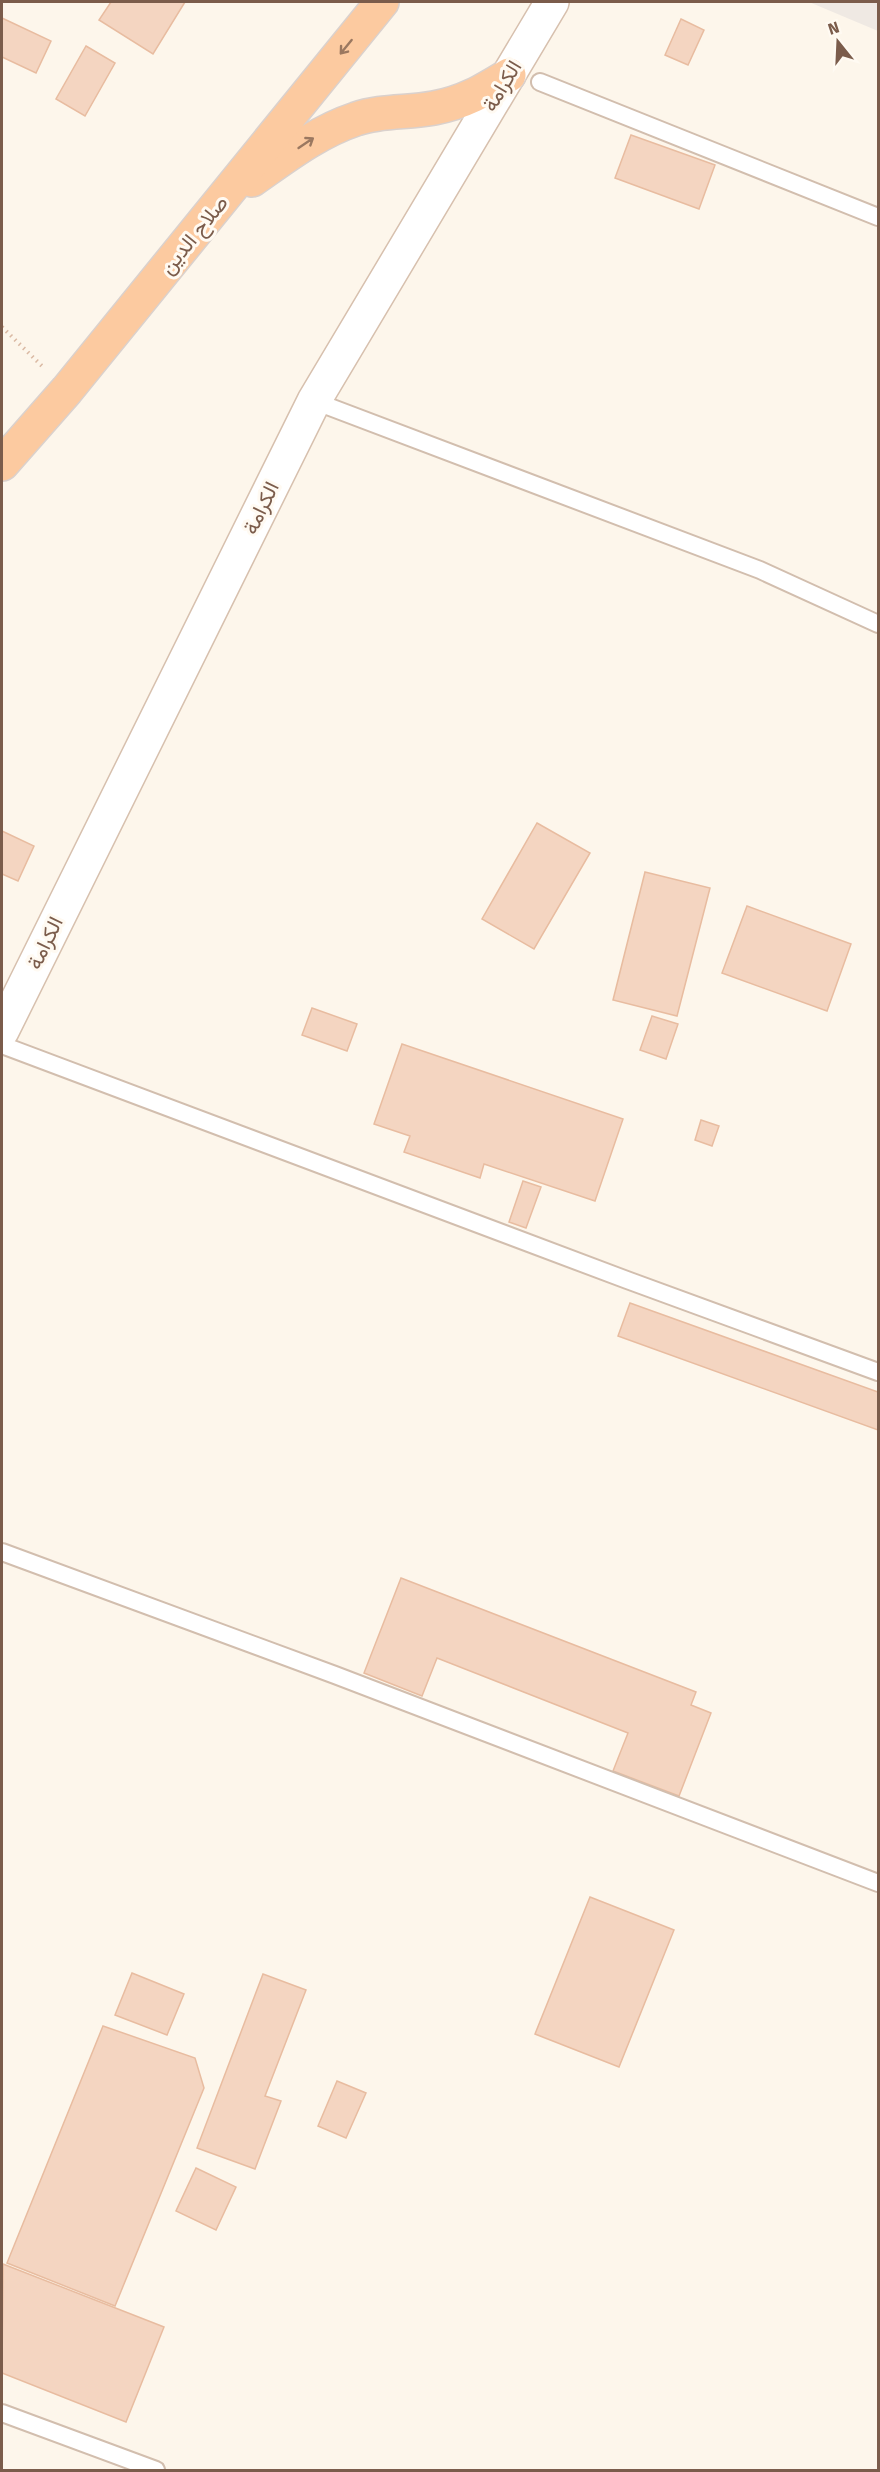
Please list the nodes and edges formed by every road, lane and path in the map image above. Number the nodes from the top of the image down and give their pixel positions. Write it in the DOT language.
graph roads {
  1 [pos="382,2"];
  2 [pos="552,2"];
  3 [pos="525,78"];
  4 [pos="223,200"];
  5 [pos="879,217"];
  6 [pos="2,327"];
  7 [pos="67,390"];
  8 [pos="314,401"];
  9 [pos="2,464"];
  10 [pos="879,624"];
  11 [pos="2,1031"];
  12 [pos="2,1045"];
  13 [pos="879,1372"];
  14 [pos="2,1552"];
  15 [pos="879,1883"];
  16 [pos="2,2413"];
  17 [pos="156,2470"];
  1 -- 4 [label="highway, صلاح الدين, one-way"];
  2 -- 3 [label="main road, الكرامة"];
  4 -- 3 [label="highway, one-way"];
  3 -- 5 [label="lane"];
  3 -- 8 [label="main road, الكرامة"];
  4 -- 7 [label="highway, صلاح الدين"];
  6 -- 7 [label="path"];
  7 -- 9 [label="highway, صلاح الدين"];
  8 -- 10 [label="lane"];
  8 -- 11 [label="main road, الكرامة"];
  12 -- 13 [label="lane"];
  14 -- 15 [label="lane"];
  16 -- 17 [label="lane"];
}
